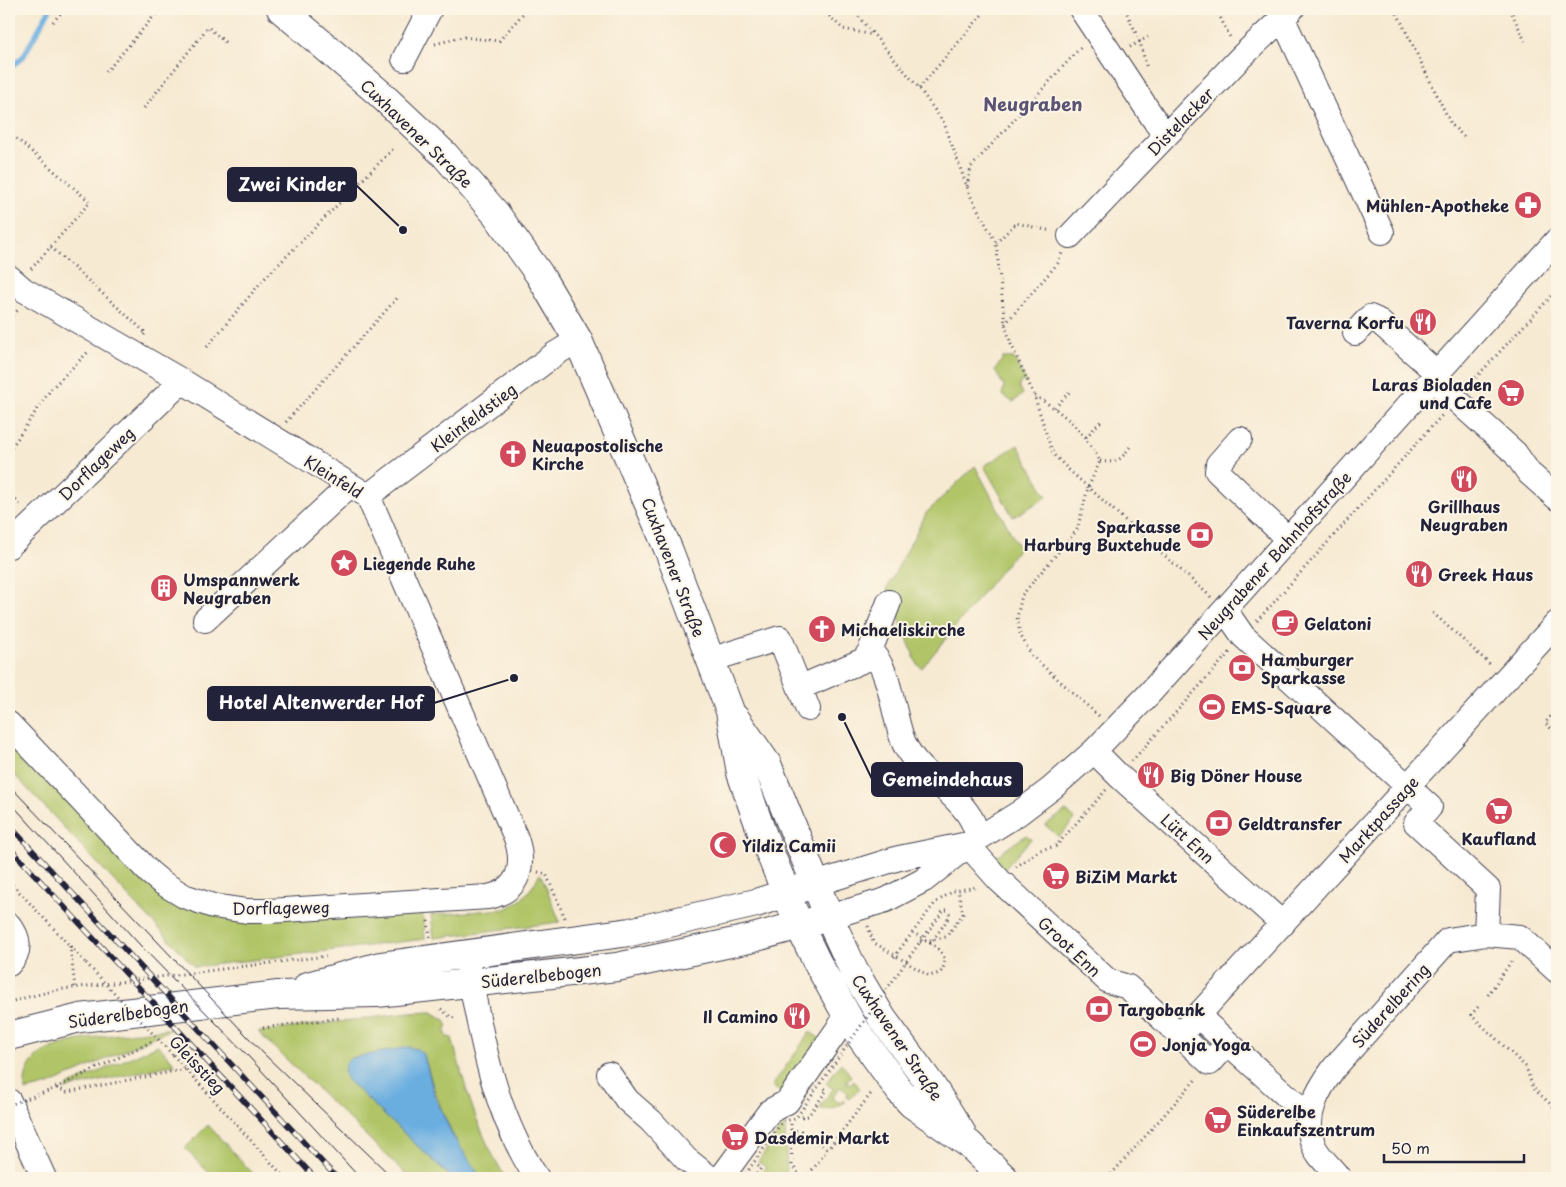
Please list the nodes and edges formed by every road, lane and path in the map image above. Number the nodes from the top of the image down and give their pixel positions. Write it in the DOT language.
graph roads {
  1 [pos="64,9"];
  2 [pos="160,9"];
  3 [pos="179,9"];
  4 [pos="281,9"];
  5 [pos="430,9"];
  6 [pos="527,9"];
  7 [pos="822,9"];
  8 [pos="852,9"];
  9 [pos="987,9"];
  10 [pos="1081,9"];
  11 [pos="1216,9"];
  12 [pos="1396,9"];
  13 [pos="1510,9"];
  14 [pos="184,13"];
  15 [pos="1287,13"];
  16 [pos="53,22"];
  17 [pos="1095,31"];
  18 [pos="873,35"];
  19 [pos="1525,41"];
  20 [pos="226,43"];
  21 [pos="429,45"];
  22 [pos="1242,57"];
  23 [pos="404,59"];
  24 [pos="106,72"];
  25 [pos="919,88"];
  26 [pos="144,108"];
  27 [pos="9,132"];
  28 [pos="1166,136"];
  29 [pos="1466,139"];
  30 [pos="394,147"];
  31 [pos="967,187"];
  32 [pos="1382,232"];
  33 [pos="1070,236"];
  34 [pos="1557,240"];
  35 [pos="996,243"];
  36 [pos="51,247"];
  37 [pos="13,281"];
  38 [pos="1557,290"];
  39 [pos="399,296"];
  40 [pos="1005,324"];
  41 [pos="1355,333"];
  42 [pos="104,336"];
  43 [pos="578,340"];
  44 [pos="207,348"];
  45 [pos="132,352"];
  46 [pos="1435,376"];
  47 [pos="182,380"];
  48 [pos="1071,390"];
  49 [pos="1034,395"];
  50 [pos="1456,400"];
  51 [pos="1055,408"];
  52 [pos="1104,419"];
  53 [pos="273,437"];
  54 [pos="1086,437"];
  55 [pos="1240,439"];
  56 [pos="1132,444"];
  57 [pos="9,452"];
  58 [pos="1100,461"];
  59 [pos="1088,488"];
  60 [pos="359,491"];
  61 [pos="1557,498"];
  62 [pos="1288,539"];
  63 [pos="9,546"];
  64 [pos="889,602"];
  65 [pos="1225,610"];
  66 [pos="1432,613"];
  67 [pos="205,620"];
  68 [pos="1557,623"];
  69 [pos="1243,636"];
  70 [pos="870,651"];
  71 [pos="710,660"];
  72 [pos="1506,679"];
  73 [pos="801,687"];
  74 [pos="1557,709"];
  75 [pos="808,710"];
  76 [pos="730,711"];
  77 [pos="9,724"];
  78 [pos="1115,730"];
  79 [pos="1557,734"];
  80 [pos="1094,751"];
  81 [pos="1119,776"];
  82 [pos="1401,795"];
  83 [pos="973,841"];
  84 [pos="521,867"];
  85 [pos="999,880"];
  86 [pos="9,881"];
  87 [pos="815,884"];
  88 [pos="958,890"];
  89 [pos="786,893"];
  90 [pos="829,917"];
  91 [pos="428,918"];
  92 [pos="565,920"];
  93 [pos="1283,924"];
  94 [pos="9,925"];
  95 [pos="799,925"];
  96 [pos="914,933"];
  97 [pos="1486,934"];
  98 [pos="430,935"];
  99 [pos="873,942"];
  100 [pos="920,942"];
  101 [pos="1525,942"];
  102 [pos="930,944"];
  103 [pos="70,946"];
  104 [pos="331,955"];
  105 [pos="466,955"];
  106 [pos="894,957"];
  107 [pos="9,964"];
  108 [pos="1557,971"];
  109 [pos="471,982"];
  110 [pos="75,987"];
  111 [pos="278,995"];
  112 [pos="1488,995"];
  113 [pos="9,1002"];
  114 [pos="1478,1007"];
  115 [pos="847,1016"];
  116 [pos="1198,1016"];
  117 [pos="1180,1035"];
  118 [pos="9,1036"];
  119 [pos="151,1042"];
  120 [pos="1228,1043"];
  121 [pos="1213,1066"];
  122 [pos="187,1068"];
  123 [pos="609,1074"];
  124 [pos="57,1088"];
  125 [pos="827,1090"];
  126 [pos="866,1099"];
  127 [pos="9,1101"];
  128 [pos="787,1102"];
  129 [pos="9,1105"];
  130 [pos="1557,1110"];
  131 [pos="810,1113"];
  132 [pos="1309,1116"];
  133 [pos="791,1130"];
  134 [pos="969,1144"];
  135 [pos="828,1150"];
  136 [pos="754,1163"];
  137 [pos="44,1178"];
  138 [pos="285,1178"];
  139 [pos="537,1178"];
  140 [pos="710,1178"];
  141 [pos="721,1178"];
  142 [pos="743,1178"];
  143 [pos="754,1178"];
  144 [pos="806,1178"];
  145 [pos="1004,1178"];
  146 [pos="1108,1178"];
  147 [pos="1339,1178"];
  1 -- 16 [label="path"];
  2 -- 24 [label="path"];
  3 -- 14 [label="path"];
  4 -- 43 [label="main road, Cuxhavener Straße"];
  5 -- 23 [label="street"];
  6 -- 21 [label="path"];
  7 -- 18 [label="path"];
  8 -- 18 [label="path"];
  9 -- 25 [label="path"];
  10 -- 17 [label="street"];
  11 -- 22 [label="path"];
  12 -- 29 [label="path"];
  13 -- 19 [label="path"];
  15 -- 22 [label="street, Distelacker"];
  15 -- 32 [label="street"];
  17 -- 28 [label="street"];
  17 -- 31 [label="path"];
  18 -- 25 [label="path"];
  20 -- 26 [label="path"];
  22 -- 28 [label="street, Distelacker"];
  25 -- 31 [label="path"];
  27 -- 36 [label="path"];
  28 -- 33 [label="street, Distelacker"];
  30 -- 44 [label="path"];
  31 -- 35 [label="path"];
  33 -- 35 [label="path"];
  33 -- 40 [label="path"];
  34 -- 46 [label="street, Neugrabener Bahnhofstraße"];
  35 -- 40 [label="path"];
  36 -- 37 [label="path"];
  36 -- 45 [label="path"];
  37 -- 42 [label="street, Kleinfeld"];
  38 -- 50 [label="path"];
  39 -- 53 [label="path"];
  40 -- 49 [label="path"];
  41 -- 46 [label="street"];
  42 -- 45 [label="street, Kleinfeld"];
  42 -- 57 [label="path"];
  43 -- 60 [label="street, Kleinfeldstieg"];
  43 -- 71 [label="main road, Cuxhavener Straße"];
  45 -- 47 [label="street, Kleinfeld"];
  46 -- 50 [label="street"];
  46 -- 62 [label="street, Neugrabener Bahnhofstraße"];
  47 -- 53 [label="street, Kleinfeld"];
  47 -- 63 [label="street, Dorflageweg"];
  48 -- 51 [label="path"];
  49 -- 51 [label="path"];
  49 -- 59 [label="path"];
  50 -- 61 [label="street"];
  50 -- 69 [label="path"];
  51 -- 54 [label="path"];
  52 -- 54 [label="path"];
  53 -- 60 [label="street, Kleinfeld"];
  54 -- 58 [label="path"];
  55 -- 62 [label="street"];
  56 -- 58 [label="path"];
  58 -- 59 [label="path"];
  59 -- 65 [label="path"];
  59 -- 78 [label="path"];
  60 -- 67 [label="street, Kleinfeldstieg"];
  60 -- 84 [label="street, Kleinfeld"];
  62 -- 65 [label="street, Neugrabener Bahnhofstraße"];
  64 -- 70 [label="street"];
  65 -- 69 [label="street"];
  65 -- 78 [label="street, Neugrabener Bahnhofstraße"];
  66 -- 72 [label="path"];
  68 -- 72 [label="street, Marktpassage"];
  69 -- 81 [label="path"];
  69 -- 82 [label="street"];
  70 -- 73 [label="street"];
  70 -- 83 [label="street, Groot Enn"];
  71 -- 73 [label="street"];
  71 -- 76 [label="main road, Cuxhavener Straße"];
  72 -- 82 [label="street, Marktpassage"];
  73 -- 75 [label="street"];
  74 -- 79 [label="path"];
  76 -- 87 [label="main road, Cuxhavener Straße"];
  76 -- 89 [label="main road, Cuxhavener Straße"];
  77 -- 84 [label="street, Dorflageweg"];
  78 -- 80 [label="street, Neugrabener Bahnhofstraße"];
  80 -- 81 [label="street, Lütt Enn"];
  80 -- 83 [label="street, Neugrabener Bahnhofstraße"];
  81 -- 85 [label="path"];
  81 -- 93 [label="street, Lütt Enn"];
  82 -- 93 [label="street, Marktpassage"];
  82 -- 97 [label="street"];
  83 -- 85 [label="street, Groot Enn"];
  83 -- 87 [label="street, Neugrabener Bahnhofstraße"];
  83 -- 90 [label="street, Neugrabener Bahnhofstraße"];
  84 -- 92 [label="path"];
  85 -- 88 [label="path"];
  85 -- 117 [label="street, Groot Enn"];
  86 -- 103 [label="path, Gleisstieg"];
  87 -- 89 [label="main road, Süderelbebogen"];
  87 -- 90 [label="main road, Cuxhavener Straße"];
  88 -- 96 [label="path"];
  88 -- 100 [label="path, bridge"];
  89 -- 95 [label="main road, Cuxhavener Straße"];
  89 -- 105 [label="main road, Süderelbebogen"];
  90 -- 95 [label="main road, Süderelbebogen"];
  90 -- 134 [label="main road, Cuxhavener Straße"];
  91 -- 98 [label="path"];
  93 -- 116 [label="street, Marktpassage"];
  94 -- 107 [label="street"];
  95 -- 109 [label="main road, Süderelbebogen"];
  95 -- 115 [label="main road, Cuxhavener Straße"];
  96 -- 102 [label="path"];
  96 -- 106 [label="path"];
  97 -- 101 [label="street, Süderelbering"];
  97 -- 132 [label="street, Süderelbering"];
  99 -- 106 [label="path"];
  100 -- 102 [label="path, bridge"];
  100 -- 136 [label="path, bridge"];
  101 -- 108 [label="street, Süderelbering"];
  101 -- 112 [label="path"];
  102 -- 106 [label="path"];
  103 -- 110 [label="path"];
  103 -- 122 [label="path, Gleisstieg, bridge"];
  104 -- 110 [label="path"];
  105 -- 109 [label="street"];
  105 -- 111 [label="main road, Süderelbebogen"];
  109 -- 111 [label="main road, Süderelbebogen"];
  109 -- 139 [label="street"];
  110 -- 113 [label="path"];
  111 -- 118 [label="main road, Süderelbebogen"];
  114 -- 130 [label="path"];
  115 -- 128 [label="street"];
  115 -- 134 [label="main road, Cuxhavener Straße"];
  116 -- 117 [label="street"];
  116 -- 120 [label="street"];
  117 -- 121 [label="street, Groot Enn"];
  119 -- 124 [label="path"];
  120 -- 121 [label="street"];
  120 -- 132 [label="street"];
  121 -- 146 [label="path"];
  122 -- 124 [label="path"];
  122 -- 138 [label="path, Gleisstieg"];
  123 -- 140 [label="street"];
  124 -- 129 [label="path, bridge"];
  125 -- 131 [label="path"];
  126 -- 135 [label="path"];
  127 -- 137 [label="street"];
  128 -- 133 [label="path"];
  128 -- 141 [label="street"];
  132 -- 147 [label="street, Süderelbering"];
  133 -- 135 [label="path"];
  133 -- 144 [label="path"];
  134 -- 145 [label="main road, Cuxhavener Straße"];
  135 -- 144 [label="path"];
  136 -- 142 [label="path, bridge"];
  136 -- 143 [label="path"];
}
